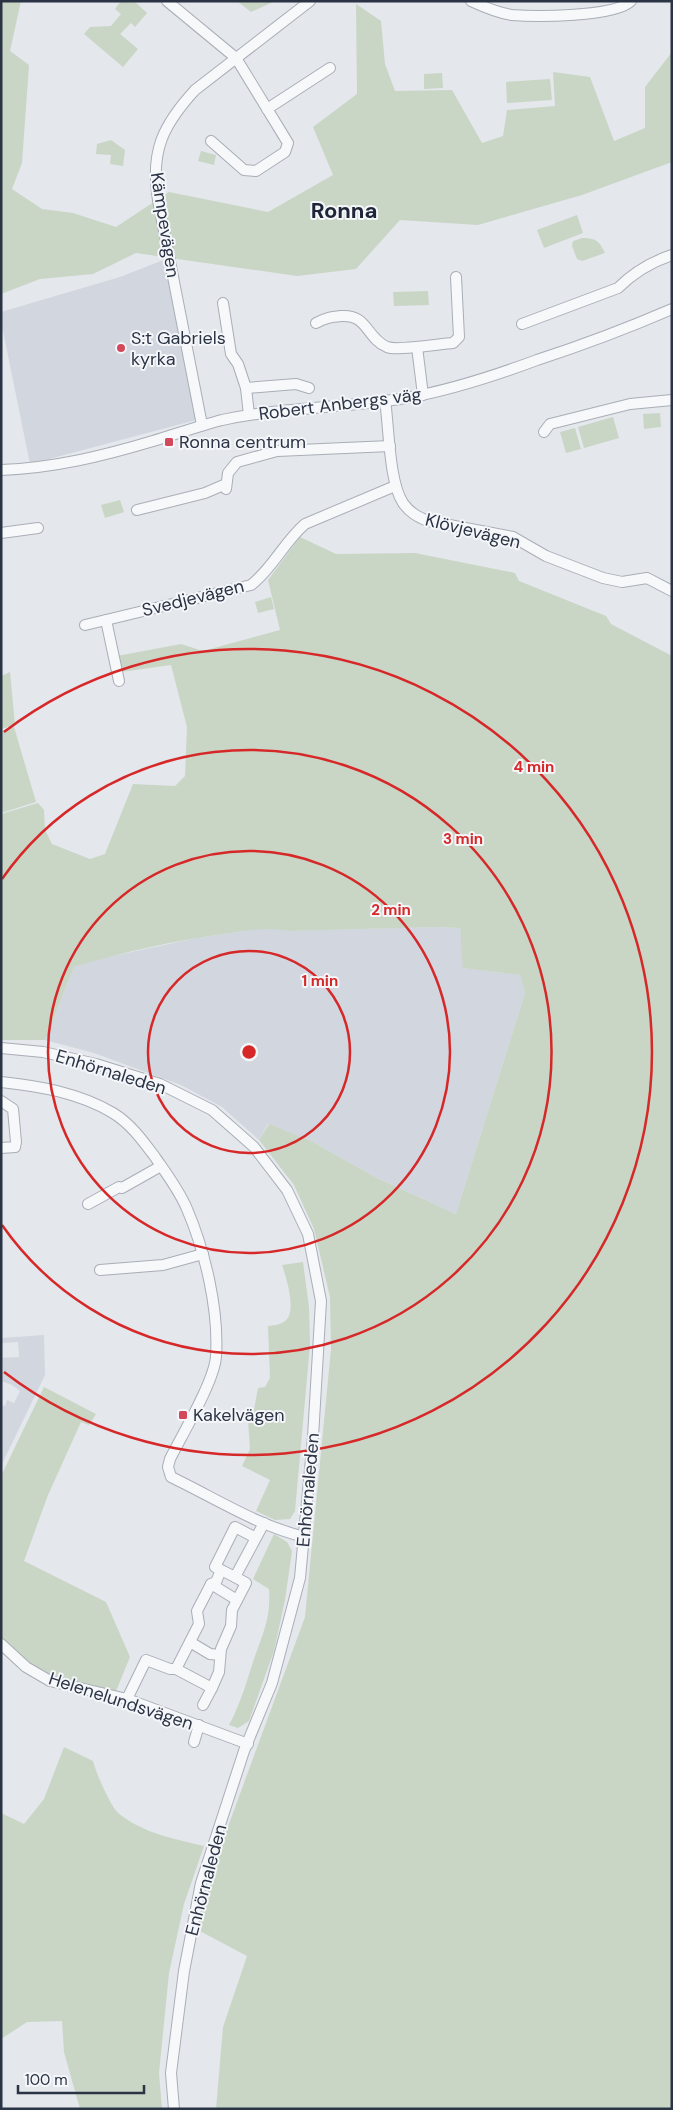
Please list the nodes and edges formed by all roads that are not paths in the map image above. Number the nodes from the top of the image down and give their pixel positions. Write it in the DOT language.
graph roads {
  1 [pos="167,1"];
  2 [pos="310,1"];
  3 [pos="471,1"];
  4 [pos="631,1"];
  5 [pos="236,58"];
  6 [pos="330,68"];
  7 [pos="267,109"];
  8 [pos="210,140"];
  9 [pos="672,255"];
  10 [pos="456,277"];
  11 [pos="223,303"];
  12 [pos="672,309"];
  13 [pos="316,323"];
  14 [pos="522,324"];
  15 [pos="417,347"];
  16 [pos="246,388"];
  17 [pos="309,388"];
  18 [pos="423,395"];
  19 [pos="385,400"];
  20 [pos="672,400"];
  21 [pos="249,415"];
  22 [pos="202,425"];
  23 [pos="544,432"];
  24 [pos="390,446"];
  25 [pos="1,470"];
  26 [pos="395,486"];
  27 [pos="137,510"];
  28 [pos="38,528"];
  29 [pos="1,533"];
  30 [pos="672,591"];
  31 [pos="106,620"];
  32 [pos="85,625"];
  33 [pos="119,681"];
  34 [pos="1,1048"];
  35 [pos="2,1082"];
  36 [pos="1,1101"];
  37 [pos="1,1148"];
  38 [pos="160,1166"];
  39 [pos="88,1204"];
  40 [pos="203,1254"];
  41 [pos="100,1270"];
  42 [pos="264,1523"];
  43 [pos="305,1537"];
  44 [pos="256,1538"];
  45 [pos="222,1570"];
  46 [pos="235,1576"];
  47 [pos="211,1584"];
  48 [pos="237,1600"];
  49 [pos="190,1642"];
  50 [pos="1,1644"];
  51 [pos="220,1655"];
  52 [pos="176,1669"];
  53 [pos="212,1688"];
  54 [pos="128,1699"];
  55 [pos="203,1705"];
  56 [pos="199,1726"];
  57 [pos="194,1742"];
  58 [pos="248,1744"];
  59 [pos="174,2109"];
  1 -- 5 [label="street"];
  2 -- 5 [label="street, Kämpevägen"];
  3 -- 4 [label="street"];
  5 -- 7 [label="street"];
  5 -- 22 [label="street, Kämpevägen"];
  6 -- 7 [label="street"];
  7 -- 8 [label="street"];
  9 -- 14 [label="street"];
  10 -- 15 [label="street"];
  11 -- 16 [label="street"];
  12 -- 18 [label="street, Robert Anbergs väg"];
  13 -- 15 [label="street"];
  15 -- 18 [label="street"];
  16 -- 17 [label="street"];
  16 -- 21 [label="street"];
  18 -- 19 [label="street, Robert Anbergs väg"];
  19 -- 21 [label="street, Robert Anbergs väg"];
  19 -- 24 [label="street, Klövjevägen"];
  20 -- 23 [label="street"];
  21 -- 22 [label="street, Robert Anbergs väg"];
  22 -- 25 [label="street, Robert Anbergs väg"];
  24 -- 26 [label="street, Klövjevägen"];
  24 -- 27 [label="street"];
  26 -- 30 [label="street, Klövjevägen"];
  26 -- 31 [label="street, Svedjevägen"];
  28 -- 29 [label="street"];
  31 -- 32 [label="street, Svedjevägen"];
  31 -- 33 [label="street"];
  34 -- 43 [label="street, Enhörnaleden"];
  35 -- 36 [label="street"];
  35 -- 38 [label="street"];
  36 -- 37 [label="street"];
  38 -- 39 [label="street"];
  38 -- 40 [label="street"];
  40 -- 41 [label="street"];
  40 -- 42 [label="street"];
  42 -- 43 [label="street"];
  42 -- 44 [label="street"];
  43 -- 58 [label="street, Enhörnaleden"];
  44 -- 45 [label="street"];
  44 -- 46 [label="street"];
  45 -- 46 [label="street"];
  45 -- 47 [label="street"];
  46 -- 48 [label="street"];
  47 -- 48 [label="street"];
  47 -- 49 [label="street"];
  48 -- 51 [label="street"];
  49 -- 51 [label="street"];
  49 -- 52 [label="street"];
  50 -- 54 [label="street, Helenelundsvägen"];
  51 -- 53 [label="street"];
  52 -- 53 [label="street"];
  52 -- 54 [label="street"];
  53 -- 55 [label="street"];
  54 -- 56 [label="street, Helenelundsvägen"];
  56 -- 57 [label="street"];
  56 -- 58 [label="street, Helenelundsvägen"];
  58 -- 59 [label="street, Enhörnaleden"];
}
